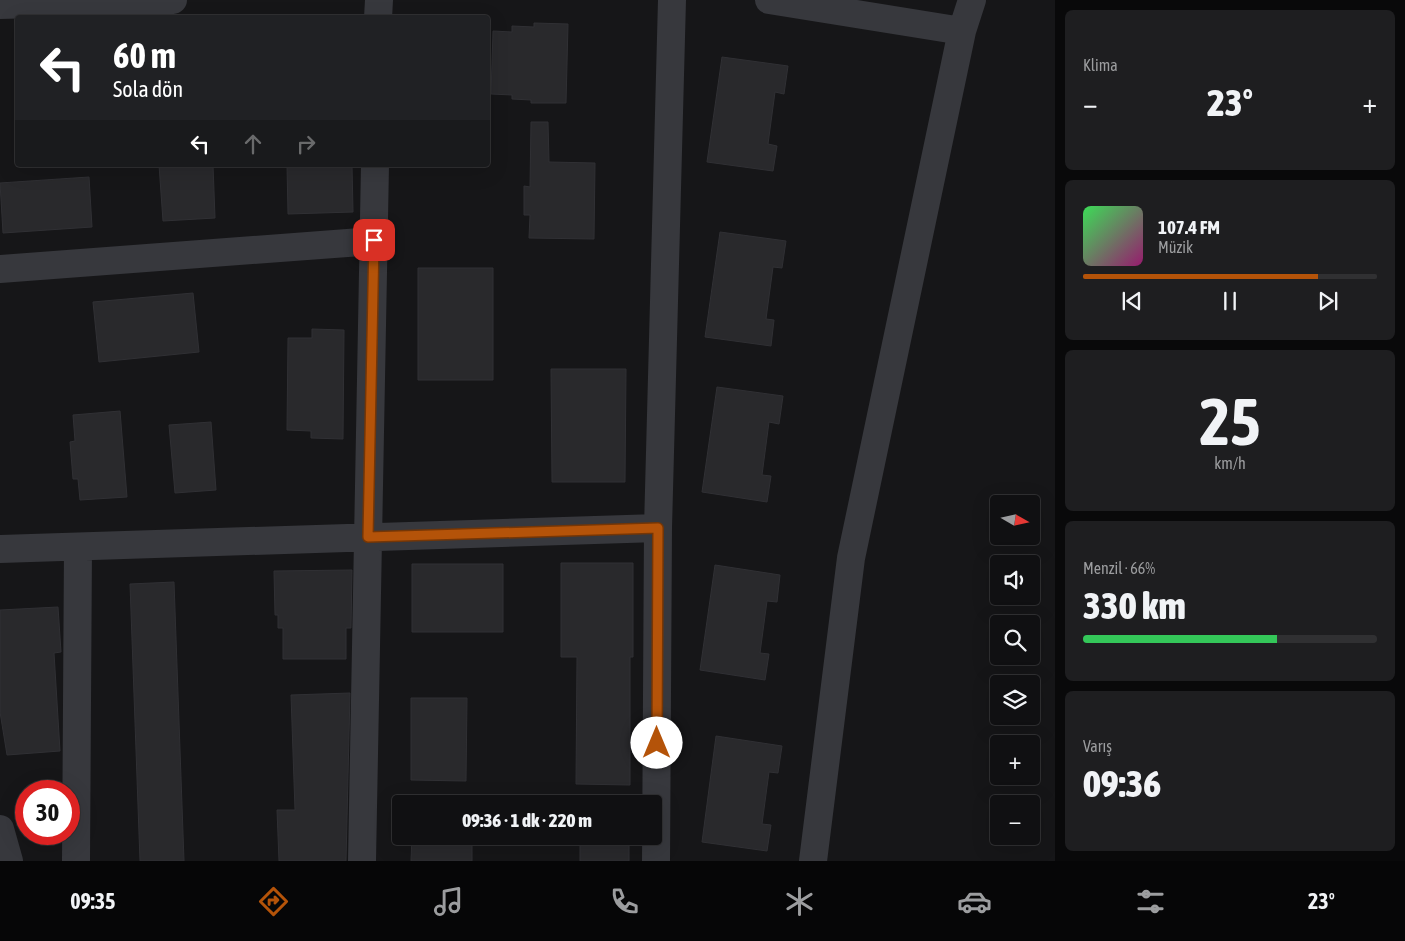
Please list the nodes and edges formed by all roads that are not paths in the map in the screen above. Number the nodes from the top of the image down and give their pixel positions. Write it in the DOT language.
graph roads {
  1 [pos="173,0"];
  2 [pos="379,0"];
  3 [pos="672,0"];
  4 [pos="769,0"];
  5 [pos="972,0"];
  6 [pos="0,5"];
  7 [pos="378,15"];
  8 [pos="962,31"];
  9 [pos="375,167"];
  10 [pos="374,240"];
  11 [pos="0,269"];
  12 [pos="658,528"];
  13 [pos="368,537"];
  14 [pos="78,547"];
  15 [pos="0,549"];
  16 [pos="0,829"];
  17 [pos="9,861"];
  18 [pos="76,861"];
  19 [pos="362,861"];
  20 [pos="656,861"];
  21 [pos="812,861"];
  1 -- 6 [label="street"];
  2 -- 7 [label="street"];
  3 -- 12 [label="street"];
  4 -- 8 [label="street"];
  5 -- 8 [label="street"];
  8 -- 21 [label="street"];
  9 -- 10 [label="street"];
  10 -- 11 [label="street"];
  10 -- 13 [label="street"];
  12 -- 13 [label="street"];
  12 -- 20 [label="street"];
  13 -- 14 [label="street"];
  13 -- 19 [label="street"];
  14 -- 15 [label="street"];
  14 -- 18 [label="street"];
  16 -- 17 [label="street"];
}
